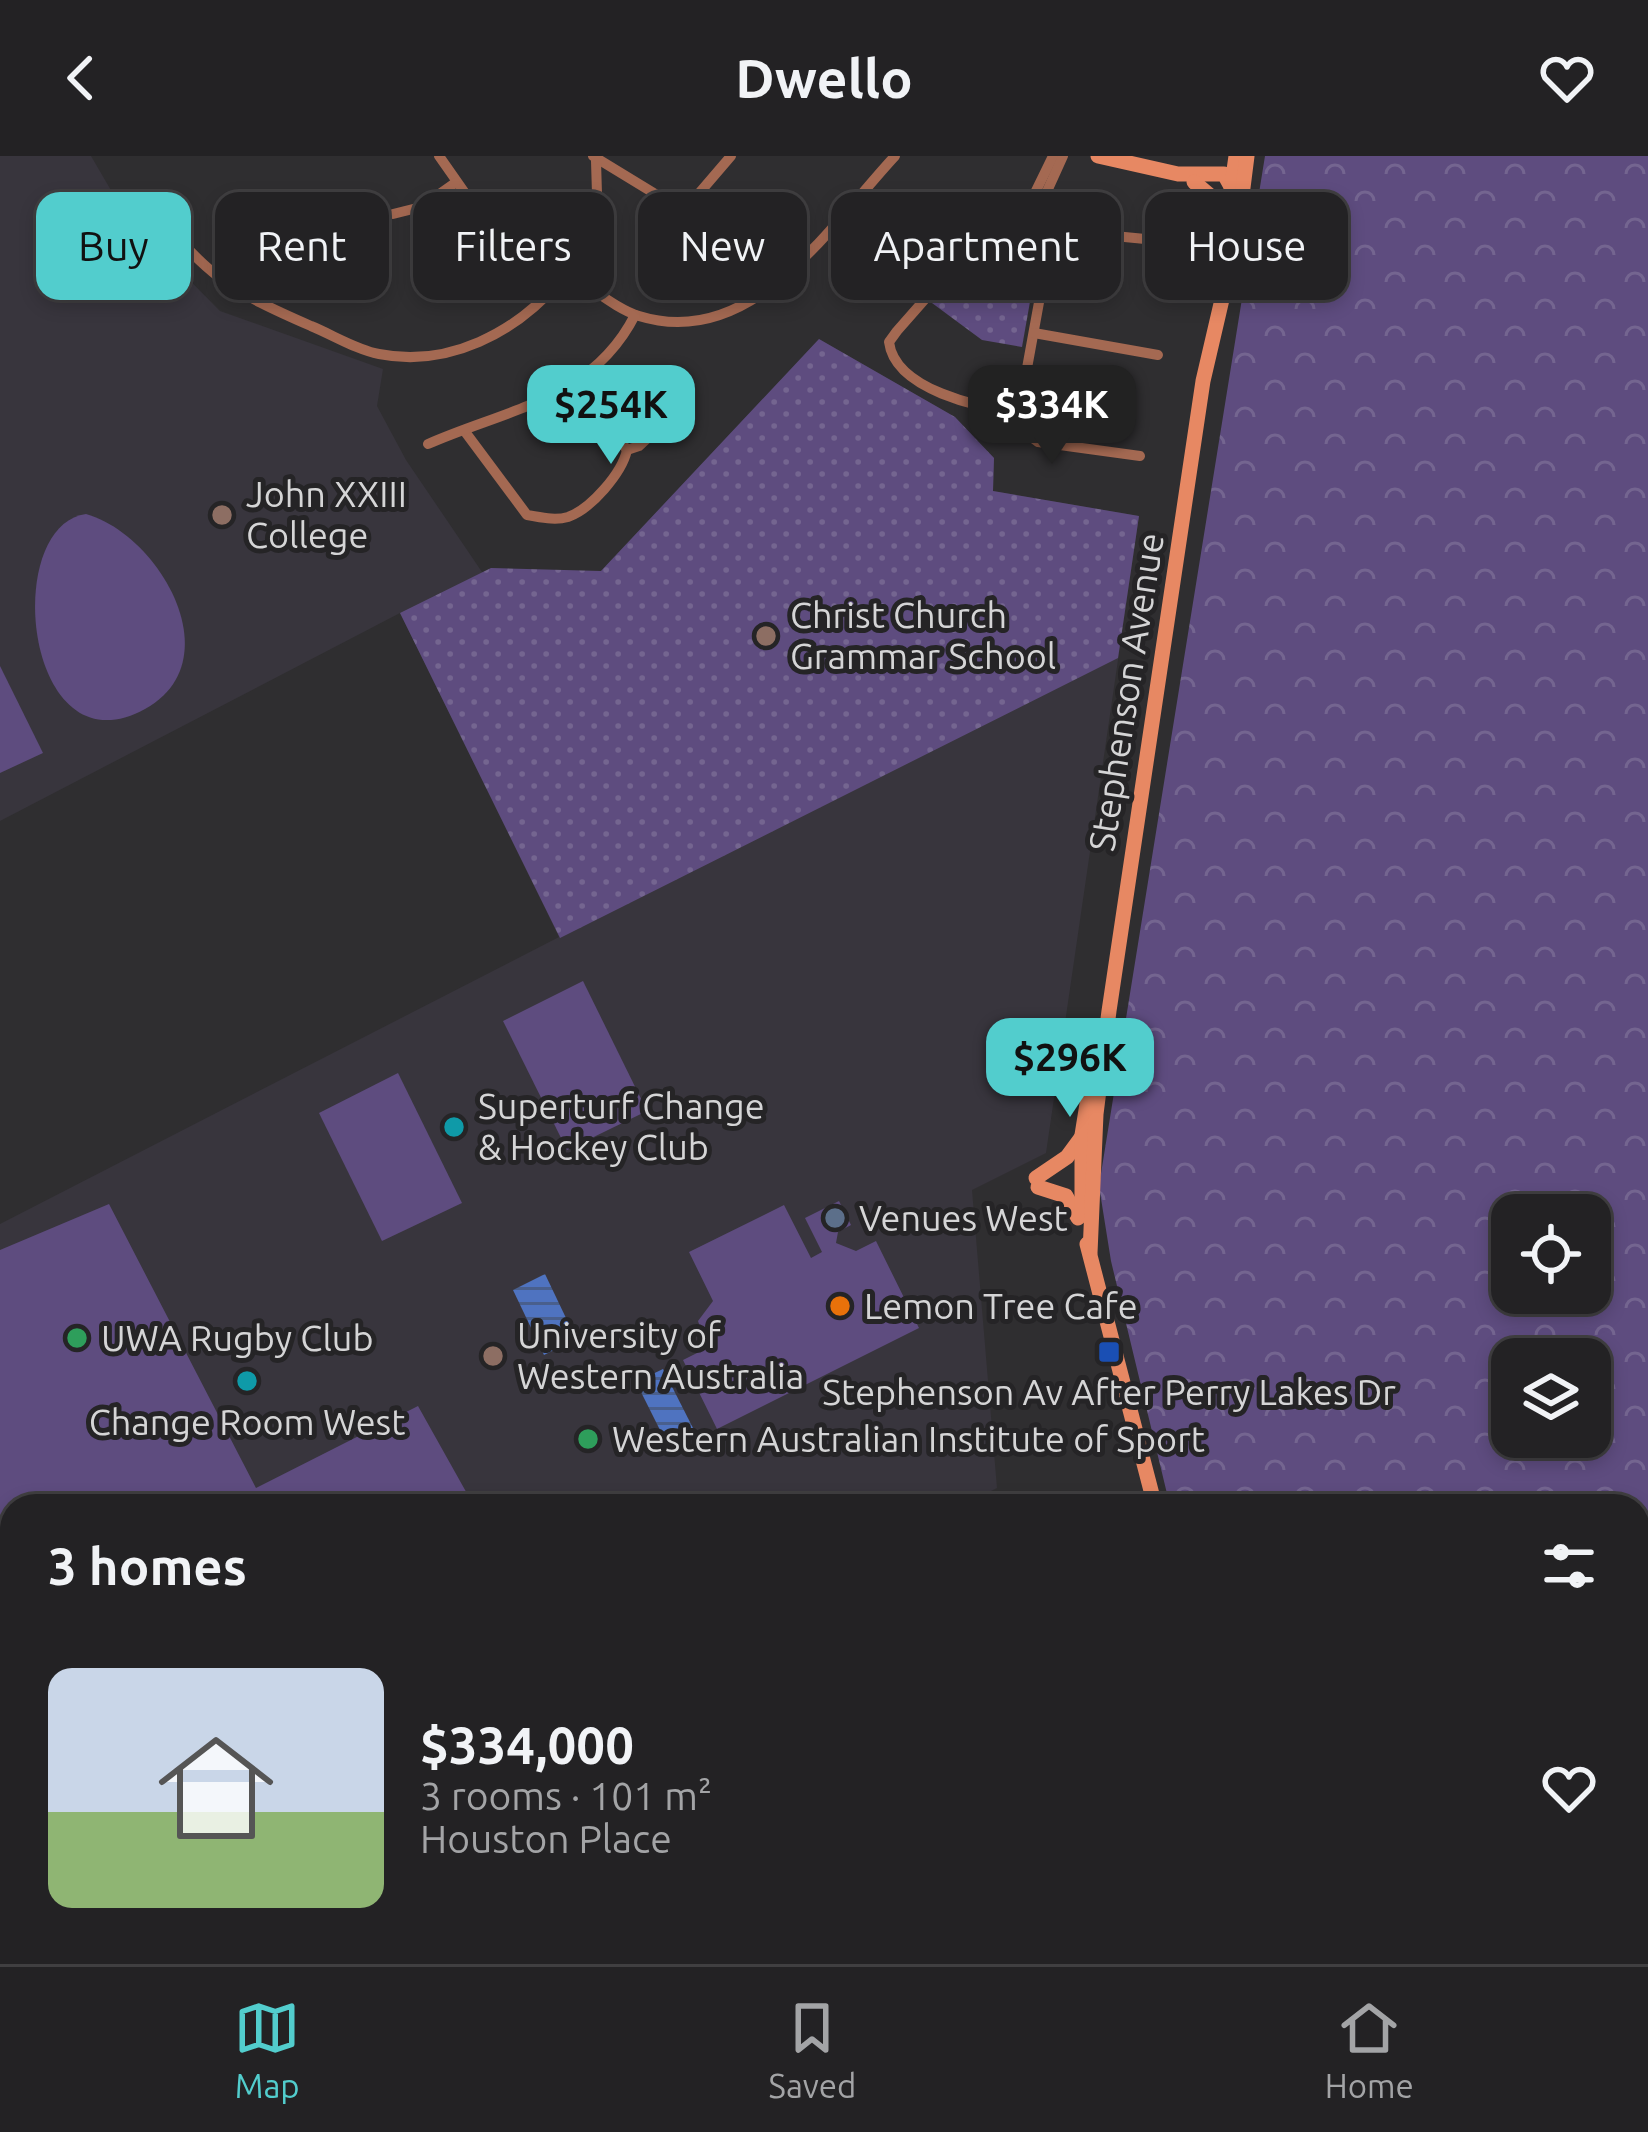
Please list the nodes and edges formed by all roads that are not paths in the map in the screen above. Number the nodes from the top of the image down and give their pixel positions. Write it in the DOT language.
graph roads {
  1 [pos="439,156"];
  2 [pos="731,156"];
  3 [pos="895,156"];
  4 [pos="1053,156"];
  5 [pos="1063,156"];
  6 [pos="1098,156"];
  7 [pos="1236,156"];
  8 [pos="1246,156"];
  9 [pos="596,158"];
  10 [pos="1178,174"];
  11 [pos="1194,182"];
  12 [pos="454,183"];
  13 [pos="1232,185"];
  14 [pos="462,192"];
  15 [pos="597,192"];
  16 [pos="1037,192"];
  17 [pos="1039,192"];
  18 [pos="1209,192"];
  19 [pos="1231,192"];
  20 [pos="1235,192"];
  21 [pos="1242,192"];
  22 [pos="393,214"];
  23 [pos="191,247"];
  24 [pos="543,300"];
  25 [pos="611,300"];
  26 [pos="925,300"];
  27 [pos="1039,300"];
  28 [pos="1216,300"];
  29 [pos="1218,300"];
  30 [pos="1216,310"];
  31 [pos="635,315"];
  32 [pos="1034,333"];
  33 [pos="1158,355"];
  34 [pos="579,384"];
  35 [pos="1019,412"];
  36 [pos="669,418"];
  37 [pos="466,433"];
  38 [pos="428,444"];
  39 [pos="627,450"];
  40 [pos="1140,456"];
  41 [pos="1109,1011"];
  42 [pos="1082,1135"];
  43 [pos="1083,1232"];
  44 [pos="1090,1253"];
  45 [pos="1152,1494"];
  1 -- 12 [label="street"];
  2 -- 9 [label="street"];
  3 -- 31 [label="street"];
  4 -- 16 [label="street"];
  5 -- 17 [label="street"];
  6 -- 10 [label="main road"];
  7 -- 13 [label="main road, Stephenson Avenue"];
  8 -- 13 [label="main road"];
  8 -- 21 [label="main road, Stephenson Avenue"];
  9 -- 15 [label="street"];
  10 -- 11 [label="main road"];
  10 -- 13 [label="main road"];
  11 -- 13 [label="main road"];
  11 -- 18 [label="main road"];
  12 -- 14 [label="street"];
  12 -- 22 [label="street"];
  13 -- 19 [label="main road, Stephenson Avenue"];
  13 -- 20 [label="main road"];
  23 -- 24 [label="street"];
  25 -- 31 [label="street"];
  26 -- 35 [label="street"];
  27 -- 32 [label="street"];
  28 -- 30 [label="main road, Stephenson Avenue"];
  29 -- 30 [label="main road, Stephenson Avenue"];
  30 -- 41 [label="main road, Stephenson Avenue"];
  31 -- 34 [label="street"];
  32 -- 33 [label="street"];
  32 -- 35 [label="street"];
  34 -- 37 [label="street"];
  34 -- 39 [label="street"];
  35 -- 40 [label="street"];
  36 -- 39 [label="street"];
  37 -- 38 [label="street"];
  37 -- 39 [label="street"];
  41 -- 42 [label="main road, Stephenson Avenue"];
  41 -- 44 [label="main road, Stephenson Avenue"];
  42 -- 43 [label="main road, Stephenson Avenue"];
  42 -- 43 [label="main road"];
  43 -- 44 [label="main road, Stephenson Avenue"];
  44 -- 45 [label="main road, Stephenson Avenue"];
}
